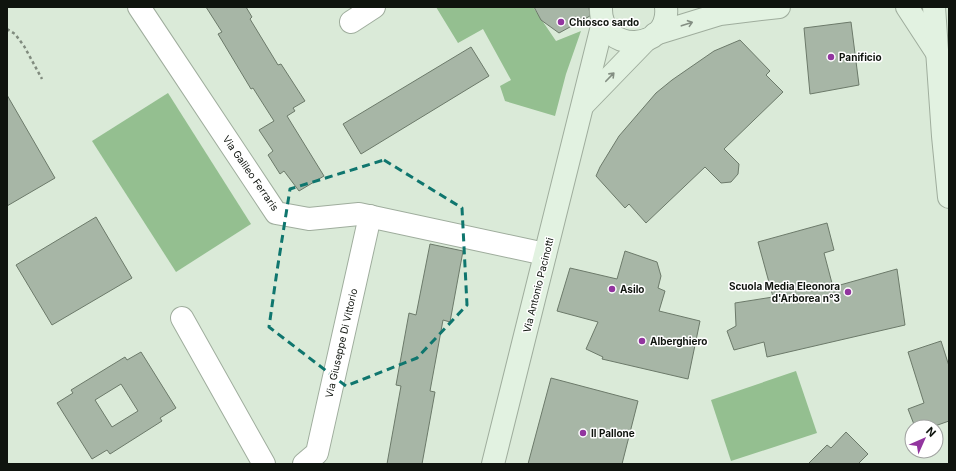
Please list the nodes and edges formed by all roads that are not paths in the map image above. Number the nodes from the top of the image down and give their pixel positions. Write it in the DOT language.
graph roads {
  1 [pos="139,7"];
  2 [pos="374,7"];
  3 [pos="666,7"];
  4 [pos="778,7"];
  5 [pos="907,7"];
  6 [pos="934,7"];
  7 [pos="711,10"];
  8 [pos="602,15"];
  9 [pos="351,22"];
  10 [pos="650,37"];
  11 [pos="937,54"];
  12 [pos="583,105"];
  13 [pos="946,136"];
  14 [pos="949,197"];
  15 [pos="370,216"];
  16 [pos="545,254"];
  17 [pos="182,318"];
  18 [pos="264,464"];
  19 [pos="304,464"];
  20 [pos="493,464"];
  1 -- 15 [label="street, Via Galileo Ferraris"];
  2 -- 9 [label="street"];
  3 -- 10 [label="street"];
  4 -- 7 [label="street"];
  5 -- 11 [label="street"];
  6 -- 11 [label="street"];
  10 -- 7 [label="street, one-way"];
  8 -- 10 [label="street"];
  8 -- 12 [label="street, Via Antonio Pacinotti"];
  12 -- 10 [label="street, Via Antonio Pacinotti, one-way"];
  11 -- 13 [label="street"];
  12 -- 16 [label="street, Via Antonio Pacinotti"];
  13 -- 14 [label="street"];
  15 -- 16 [label="street, Via Galileo Ferraris"];
  15 -- 19 [label="street, Via Giuseppe Di Vittorio"];
  16 -- 20 [label="street, Via Antonio Pacinotti"];
  17 -- 18 [label="street"];
}
